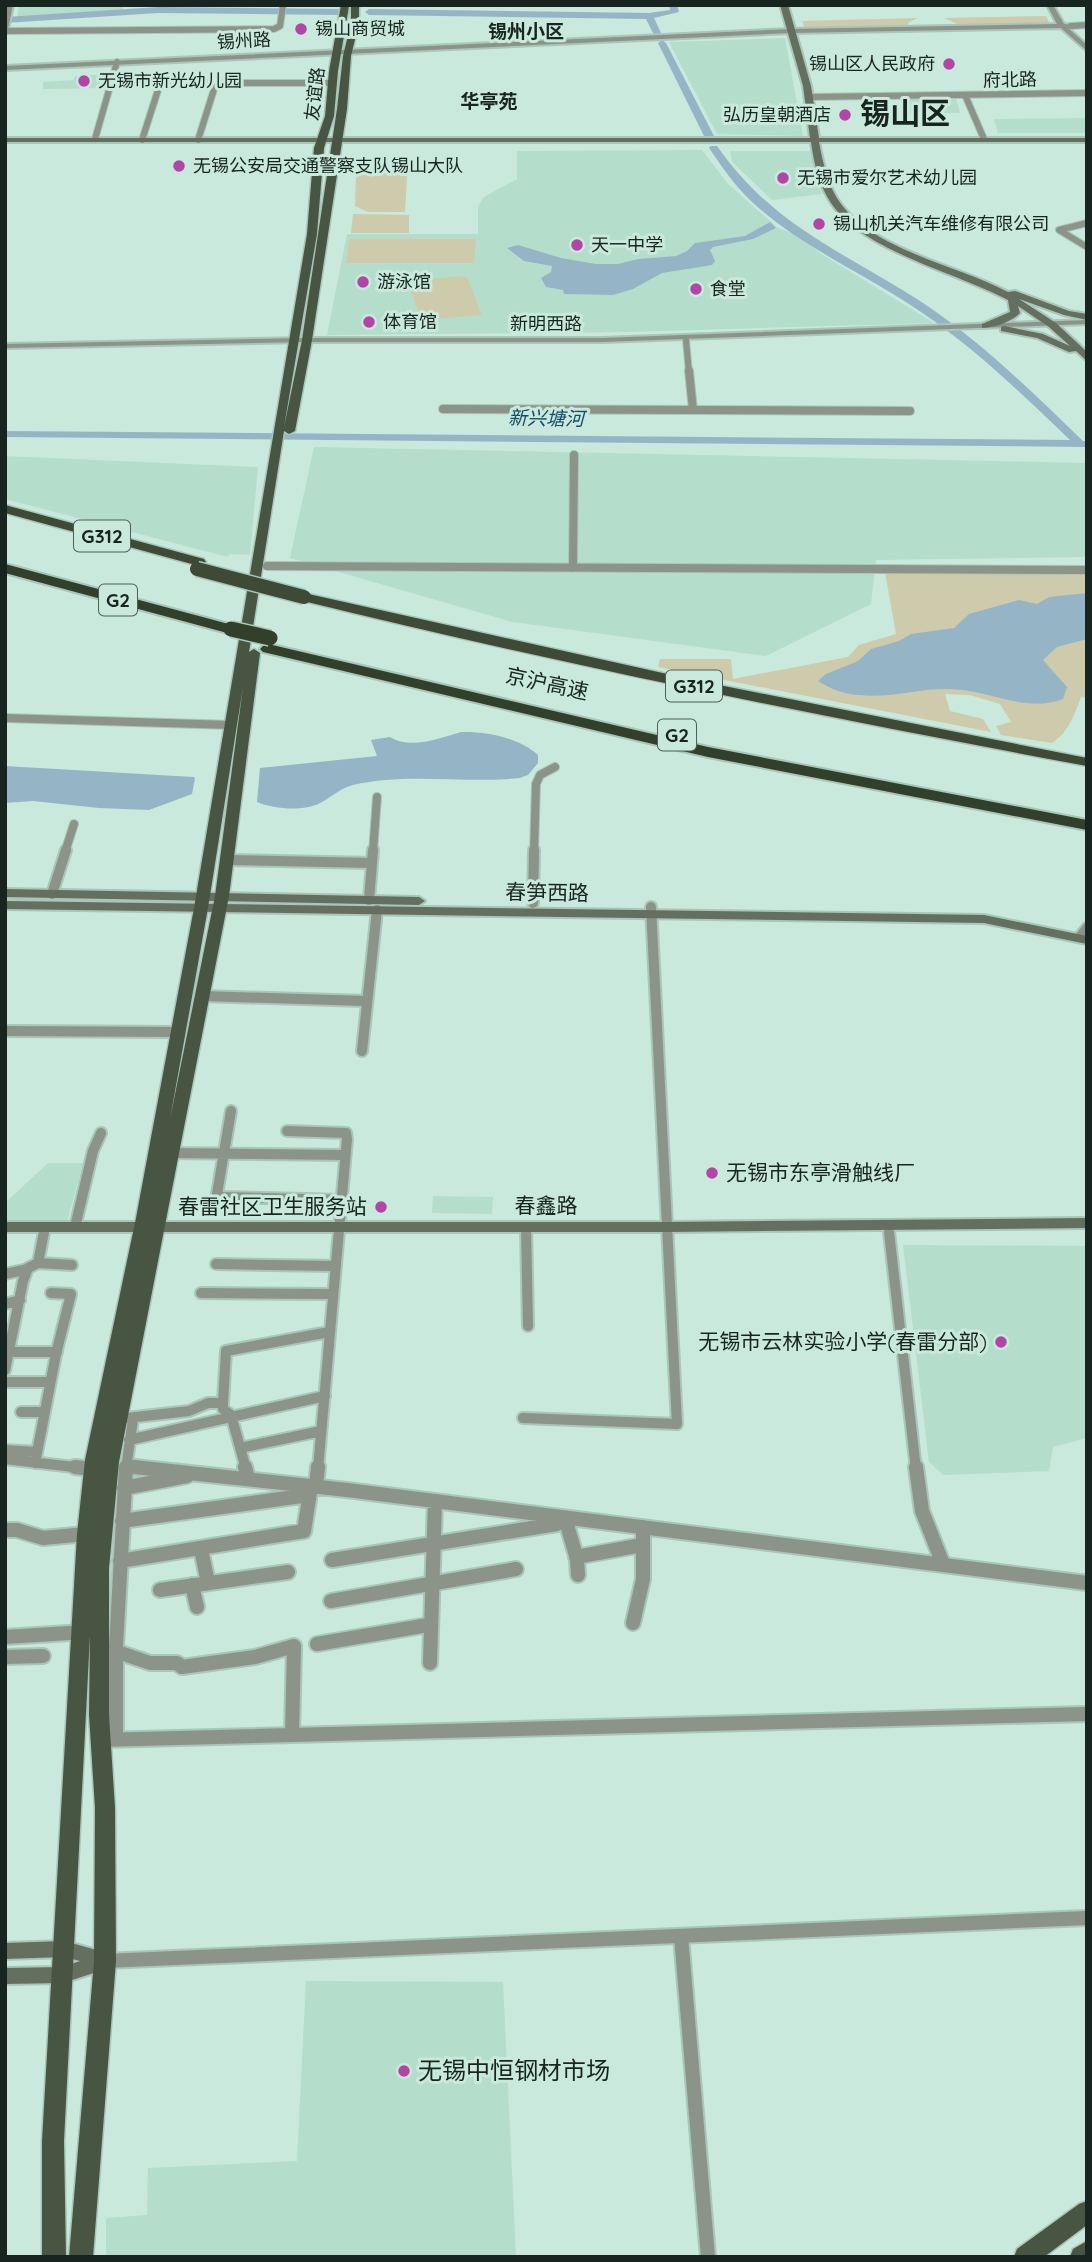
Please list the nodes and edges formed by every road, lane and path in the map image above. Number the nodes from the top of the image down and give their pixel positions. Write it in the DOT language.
graph roads {
  1 [pos="10,5"];
  2 [pos="283,5"];
  3 [pos="345,5"];
  4 [pos="355,5"];
  5 [pos="784,5"];
  6 [pos="790,5"];
  7 [pos="1050,5"];
  8 [pos="1058,5"];
  9 [pos="6,25"];
  10 [pos="1087,25"];
  11 [pos="1065,26"];
  12 [pos="795,32"];
  13 [pos="1087,42"];
  14 [pos="1087,49"];
  15 [pos="349,52"];
  16 [pos="337,53"];
  17 [pos="117,63"];
  18 [pos="5,68"];
  19 [pos="216,83"];
  20 [pos="332,83"];
  21 [pos="1087,93"];
  22 [pos="965,95"];
  23 [pos="813,97"];
  24 [pos="95,139"];
  25 [pos="984,139"];
  26 [pos="142,140"];
  27 [pos="198,140"];
  28 [pos="5,141"];
  29 [pos="329,142"];
  30 [pos="818,142"];
  31 [pos="1087,142"];
  32 [pos="1087,223"];
  33 [pos="1087,247"];
  34 [pos="1012,296"];
  35 [pos="1087,322"];
  36 [pos="1056,325"];
  37 [pos="985,326"];
  38 [pos="971,328"];
  39 [pos="1004,329"];
  40 [pos="936,330"];
  41 [pos="687,340"];
  42 [pos="300,343"];
  43 [pos="1087,346"];
  44 [pos="5,348"];
  45 [pos="1087,359"];
  46 [pos="443,409"];
  47 [pos="693,410"];
  48 [pos="910,411"];
  49 [pos="574,455"];
  50 [pos="5,509"];
  51 [pos="5,518"];
  52 [pos="198,566"];
  53 [pos="267,566"];
  54 [pos="5,568"];
  55 [pos="573,568"];
  56 [pos="1087,570"];
  57 [pos="5,579"];
  58 [pos="305,593"];
  59 [pos="230,634"];
  60 [pos="269,644"];
  61 [pos="5,718"];
  62 [pos="231,725"];
  63 [pos="1087,754"];
  64 [pos="1087,762"];
  65 [pos="555,767"];
  66 [pos="377,797"];
  67 [pos="1087,814"];
  68 [pos="74,824"];
  69 [pos="1087,825"];
  70 [pos="227,860"];
  71 [pos="372,863"];
  72 [pos="5,893"];
  73 [pos="52,894"];
  74 [pos="202,903"];
  75 [pos="221,903"];
  76 [pos="533,903"];
  77 [pos="5,905"];
  78 [pos="373,905"];
  79 [pos="650,910"];
  80 [pos="1085,934"];
  81 [pos="202,996"];
  82 [pos="366,1001"];
  83 [pos="5,1031"];
  84 [pos="178,1032"];
  85 [pos="362,1051"];
  86 [pos="230,1111"];
  87 [pos="287,1131"];
  88 [pos="101,1133"];
  89 [pos="171,1153"];
  90 [pos="223,1154"];
  91 [pos="345,1155"];
  92 [pos="341,1200"];
  93 [pos="1087,1223"];
  94 [pos="5,1227"];
  95 [pos="45,1227"];
  96 [pos="75,1227"];
  97 [pos="152,1227"];
  98 [pos="526,1229"];
  99 [pos="668,1230"];
  100 [pos="339,1231"];
  101 [pos="1087,1231"];
  102 [pos="889,1232"];
  103 [pos="216,1264"];
  104 [pos="72,1265"];
  105 [pos="33,1266"];
  106 [pos="335,1266"];
  107 [pos="5,1274"];
  108 [pos="51,1293"];
  109 [pos="201,1293"];
  110 [pos="332,1294"];
  111 [pos="20,1300"];
  112 [pos="5,1304"];
  113 [pos="528,1326"];
  114 [pos="329,1332"];
  115 [pos="7,1352"];
  116 [pos="57,1352"];
  117 [pos="5,1370"];
  118 [pos="5,1382"];
  119 [pos="50,1382"];
  120 [pos="325,1396"];
  121 [pos="223,1403"];
  122 [pos="21,1412"];
  123 [pos="45,1412"];
  124 [pos="231,1415"];
  125 [pos="126,1418"];
  126 [pos="523,1418"];
  127 [pos="321,1431"];
  128 [pos="129,1440"];
  129 [pos="240,1448"];
  130 [pos="5,1450"];
  131 [pos="36,1457"];
  132 [pos="5,1459"];
  133 [pos="125,1466"];
  134 [pos="93,1469"];
  135 [pos="202,1474"];
  136 [pos="248,1478"];
  137 [pos="124,1488"];
  138 [pos="312,1489"];
  139 [pos="435,1501"];
  140 [pos="565,1518"];
  141 [pos="122,1521"];
  142 [pos="643,1527"];
  143 [pos="5,1530"];
  144 [pos="86,1534"];
  145 [pos="435,1543"];
  146 [pos="642,1545"];
  147 [pos="201,1549"];
  148 [pos="576,1557"];
  149 [pos="332,1560"];
  150 [pos="120,1561"];
  151 [pos="943,1564"];
  152 [pos="516,1569"];
  153 [pos="288,1572"];
  154 [pos="578,1575"];
  155 [pos="208,1583"];
  156 [pos="1087,1583"];
  157 [pos="432,1584"];
  158 [pos="192,1585"];
  159 [pos="160,1590"];
  160 [pos="331,1601"];
  161 [pos="197,1607"];
  162 [pos="633,1623"];
  163 [pos="428,1625"];
  164 [pos="80,1631"];
  165 [pos="46,1635"];
  166 [pos="108,1635"];
  167 [pos="5,1637"];
  168 [pos="317,1644"];
  169 [pos="115,1651"];
  170 [pos="5,1657"];
  171 [pos="430,1663"];
  172 [pos="1087,1714"];
  173 [pos="292,1735"];
  174 [pos="108,1740"];
  175 [pos="1087,1918"];
  176 [pos="681,1936"];
  177 [pos="64,1949"];
  178 [pos="5,1951"];
  179 [pos="105,1961"];
  180 [pos="62,1975"];
  181 [pos="5,1976"];
  182 [pos="1087,2211"];
  183 [pos="1087,2252"];
  184 [pos="54,2257"];
  185 [pos="81,2257"];
  186 [pos="708,2257"];
  187 [pos="1025,2257"];
  188 [pos="1081,2257"];
  1 -- 9 [label="street"];
  2 -- 9 [label="street"];
  3 -- 16 [label="main road, 友谊路"];
  4 -- 15 [label="main road, 友谊路"];
  5 -- 12 [label="main road"];
  6 -- 12 [label="main road"];
  7 -- 11 [label="street"];
  8 -- 11 [label="street"];
  10 -- 11 [label="street, 锡州路"];
  11 -- 12 [label="street, 锡州路"];
  11 -- 13 [label="street"];
  11 -- 14 [label="street"];
  12 -- 15 [label="street, 锡州路"];
  12 -- 23 [label="main road"];
  15 -- 16 [label="street, 锡州路"];
  15 -- 29 [label="main road, 友谊路"];
  16 -- 17 [label="street, 锡州路"];
  16 -- 20 [label="main road, 友谊路"];
  17 -- 18 [label="street, 锡州路"];
  17 -- 24 [label="street"];
  19 -- 20 [label="street"];
  19 -- 26 [label="street"];
  19 -- 27 [label="street"];
  20 -- 29 [label="main road, 友谊路"];
  21 -- 22 [label="street, 府北路"];
  22 -- 23 [label="street, 府北路"];
  22 -- 25 [label="street"];
  23 -- 30 [label="main road"];
  24 -- 26 [label="main road"];
  24 -- 28 [label="main road"];
  25 -- 30 [label="main road"];
  25 -- 31 [label="main road"];
  26 -- 27 [label="main road"];
  27 -- 29 [label="main road"];
  28 -- 29 [label="main road"];
  29 -- 30 [label="main road"];
  29 -- 42 [label="main road"];
  30 -- 31 [label="main road"];
  30 -- 34 [label="main road"];
  32 -- 33 [label="street"];
  34 -- 35 [label="main road"];
  34 -- 36 [label="main road"];
  34 -- 37 [label="main road"];
  35 -- 36 [label="street, 新明西路"];
  36 -- 37 [label="street, 新明西路"];
  36 -- 39 [label="street, 新明西路"];
  36 -- 43 [label="main road"];
  36 -- 45 [label="main road"];
  37 -- 38 [label="street, 新明西路"];
  38 -- 39 [label="street, 新明西路"];
  38 -- 40 [label="street, 新明西路"];
  39 -- 45 [label="main road"];
  40 -- 41 [label="street, 新明西路"];
  40 -- 42 [label="street, 新明西路"];
  41 -- 42 [label="street, 新明西路"];
  41 -- 47 [label="street"];
  42 -- 44 [label="street, 新明西路"];
  42 -- 53 [label="main road"];
  42 -- 62 [label="main road"];
  46 -- 47 [label="street"];
  47 -- 48 [label="street"];
  49 -- 55 [label="street"];
  50 -- 52 [label="highway, G312"];
  51 -- 52 [label="highway, G312"];
  52 -- 58 [label="highway, G312, bridge"];
  53 -- 55 [label="street"];
  53 -- 70 [label="main road"];
  54 -- 59 [label="highway, 京沪高速 / G2"];
  55 -- 56 [label="street"];
  57 -- 59 [label="highway, 京沪高速 / G2"];
  58 -- 63 [label="highway, G312"];
  58 -- 64 [label="highway, G312"];
  59 -- 60 [label="highway, 京沪高速 / G2"];
  60 -- 67 [label="highway, 京沪高速 / G2"];
  60 -- 69 [label="highway, 京沪高速 / G2"];
  61 -- 62 [label="street"];
  62 -- 74 [label="main road"];
  65 -- 76 [label="street"];
  66 -- 71 [label="street"];
  68 -- 73 [label="street"];
  70 -- 71 [label="street"];
  70 -- 75 [label="main road"];
  71 -- 78 [label="street"];
  72 -- 73 [label="main road, 春笋西路"];
  73 -- 74 [label="main road, 春笋西路"];
  74 -- 75 [label="main road, 春笋西路"];
  74 -- 77 [label="main road, 春笋西路"];
  74 -- 84 [label="main road"];
  75 -- 78 [label="main road, 春笋西路"];
  75 -- 81 [label="main road"];
  76 -- 78 [label="main road, 春笋西路"];
  76 -- 79 [label="main road, 春笋西路"];
  78 -- 79 [label="main road, 春笋西路"];
  78 -- 82 [label="street"];
  79 -- 80 [label="main road, 春笋西路"];
  79 -- 99 [label="street"];
  81 -- 82 [label="street"];
  81 -- 89 [label="main road"];
  82 -- 85 [label="street"];
  83 -- 84 [label="street"];
  84 -- 97 [label="main road"];
  86 -- 90 [label="street"];
  87 -- 91 [label="street"];
  88 -- 96 [label="street"];
  89 -- 90 [label="street"];
  89 -- 97 [label="main road"];
  90 -- 91 [label="street"];
  90 -- 92 [label="street"];
  91 -- 92 [label="street"];
  92 -- 100 [label="street"];
  93 -- 99 [label="main road, 春鑫路"];
  94 -- 95 [label="main road, 春鑫路"];
  95 -- 96 [label="main road, 春鑫路"];
  95 -- 105 [label="street"];
  96 -- 97 [label="main road, 春鑫路"];
  97 -- 100 [label="main road, 春鑫路"];
  97 -- 125 [label="main road"];
  97 -- 134 [label="main road"];
  98 -- 99 [label="main road, 春鑫路"];
  98 -- 100 [label="main road, 春鑫路"];
  98 -- 113 [label="street"];
  99 -- 102 [label="main road, 春鑫路"];
  99 -- 126 [label="street"];
  100 -- 106 [label="street"];
  101 -- 102 [label="main road, 春鑫路"];
  102 -- 151 [label="street"];
  103 -- 106 [label="street"];
  104 -- 105 [label="street"];
  105 -- 107 [label="street"];
  105 -- 111 [label="street"];
  106 -- 110 [label="street"];
  108 -- 116 [label="street"];
  109 -- 110 [label="street"];
  110 -- 114 [label="street"];
  111 -- 112 [label="street"];
  111 -- 115 [label="street"];
  114 -- 120 [label="street"];
  114 -- 121 [label="street"];
  115 -- 116 [label="street"];
  115 -- 117 [label="street"];
  116 -- 119 [label="street"];
  118 -- 119 [label="street"];
  119 -- 123 [label="street"];
  120 -- 124 [label="street"];
  120 -- 127 [label="street"];
  121 -- 124 [label="street"];
  121 -- 125 [label="street"];
  122 -- 123 [label="street"];
  123 -- 131 [label="street"];
  124 -- 128 [label="street"];
  124 -- 129 [label="street"];
  125 -- 128 [label="street"];
  125 -- 166 [label="main road"];
  127 -- 129 [label="street"];
  127 -- 138 [label="street"];
  128 -- 133 [label="street"];
  129 -- 136 [label="street"];
  130 -- 131 [label="street"];
  131 -- 132 [label="street"];
  131 -- 134 [label="street"];
  133 -- 135 [label="street"];
  133 -- 137 [label="street"];
  134 -- 144 [label="main road"];
  135 -- 136 [label="street"];
  135 -- 137 [label="street"];
  136 -- 138 [label="street"];
  137 -- 141 [label="street"];
  138 -- 139 [label="street"];
  138 -- 141 [label="street"];
  138 -- 147 [label="street"];
  139 -- 140 [label="street"];
  139 -- 145 [label="street"];
  140 -- 142 [label="street"];
  140 -- 145 [label="street"];
  140 -- 148 [label="street"];
  141 -- 150 [label="street"];
  142 -- 146 [label="street"];
  142 -- 151 [label="street"];
  143 -- 144 [label="street"];
  144 -- 164 [label="main road"];
  145 -- 149 [label="street"];
  145 -- 157 [label="street"];
  146 -- 148 [label="street"];
  146 -- 162 [label="street"];
  147 -- 150 [label="street"];
  147 -- 155 [label="street"];
  148 -- 154 [label="street"];
  150 -- 166 [label="street"];
  151 -- 156 [label="street"];
  152 -- 157 [label="street"];
  153 -- 155 [label="street"];
  155 -- 158 [label="street"];
  157 -- 160 [label="street"];
  157 -- 163 [label="street"];
  158 -- 159 [label="street"];
  158 -- 161 [label="street"];
  163 -- 168 [label="street"];
  163 -- 171 [label="street"];
  164 -- 165 [label="street"];
  164 -- 166 [label="street"];
  164 -- 177 [label="main road"];
  165 -- 167 [label="street"];
  165 -- 170 [label="street"];
  166 -- 169 [label="street"];
  166 -- 174 [label="main road"];
  169 -- 173 [label="street"];
  169 -- 174 [label="street"];
  172 -- 173 [label="street"];
  173 -- 174 [label="street"];
  174 -- 179 [label="main road"];
  175 -- 176 [label="street"];
  176 -- 179 [label="street"];
  176 -- 186 [label="street"];
  177 -- 178 [label="main road"];
  177 -- 179 [label="main road"];
  177 -- 180 [label="main road"];
  179 -- 180 [label="main road"];
  179 -- 185 [label="main road"];
  180 -- 181 [label="main road"];
  180 -- 184 [label="main road"];
  182 -- 187 [label="main road"];
  183 -- 188 [label="main road"];
}
